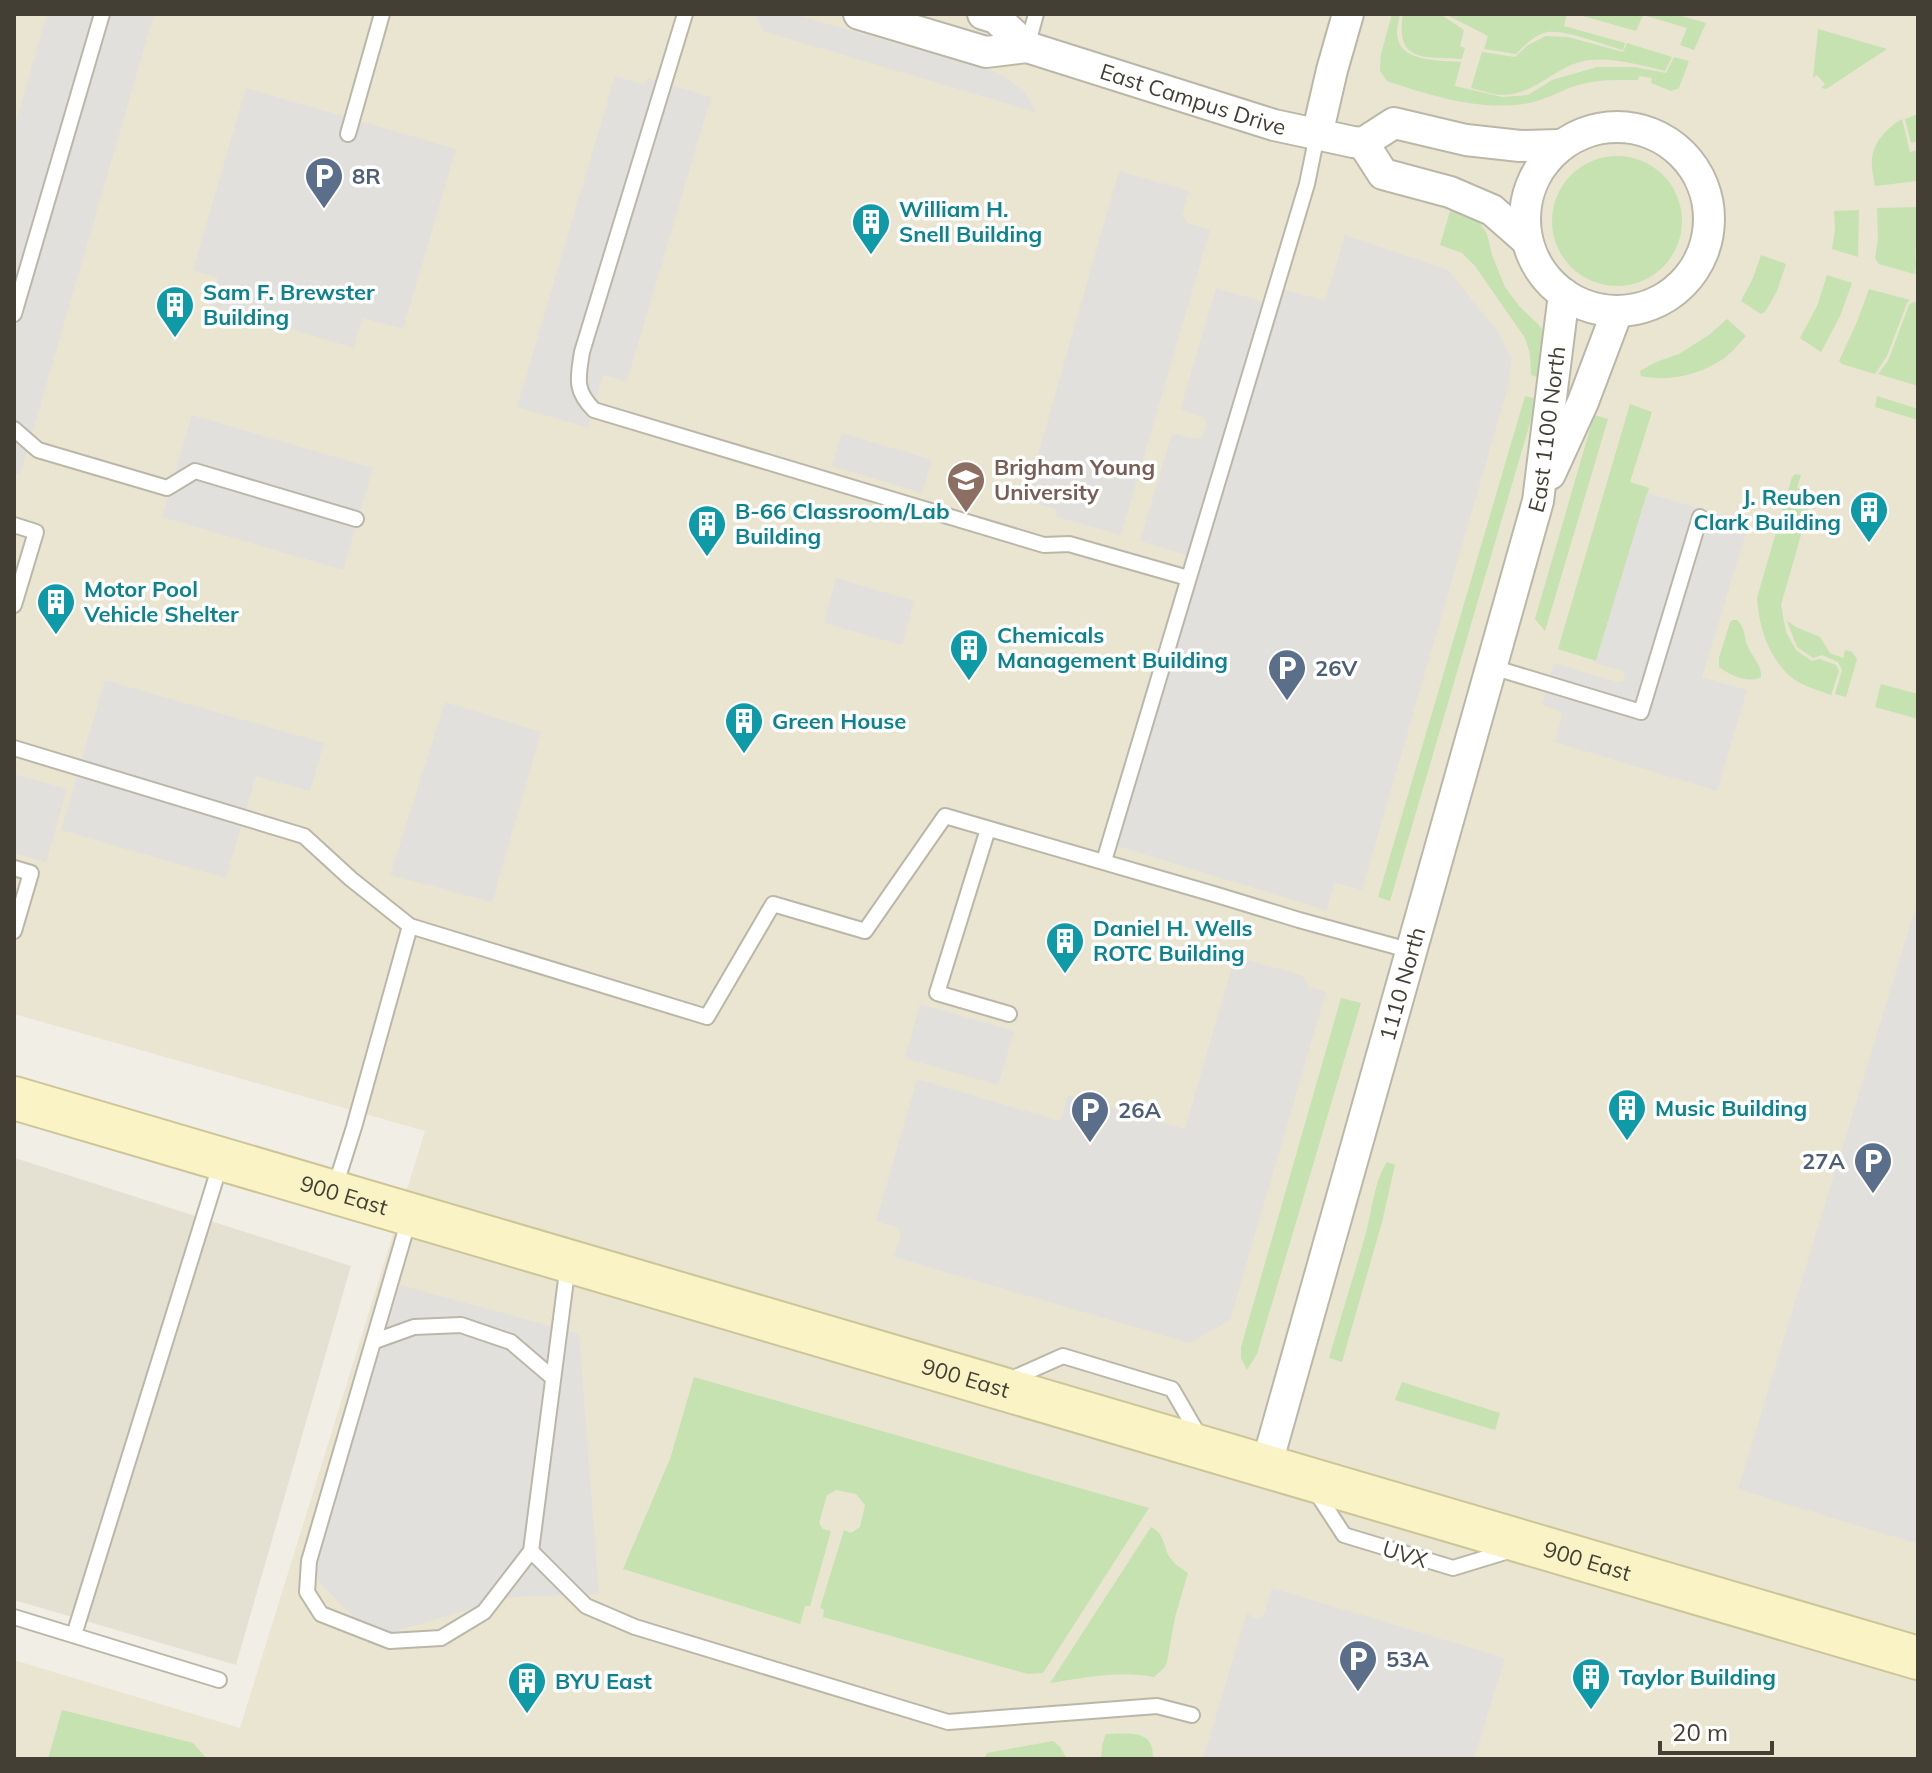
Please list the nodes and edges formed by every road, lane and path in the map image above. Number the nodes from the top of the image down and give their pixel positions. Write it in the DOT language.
graph roads {
  1 [pos="102,14"];
  2 [pos="382,14"];
  3 [pos="685,14"];
  4 [pos="859,14"];
  5 [pos="983,14"];
  6 [pos="1036,14"];
  7 [pos="1348,14"];
  8 [pos="1027,47"];
  9 [pos="348,134"];
  10 [pos="1317,135"];
  11 [pos="1363,143"];
  12 [pos="1560,145"];
  13 [pos="1524,238"];
  14 [pos="1564,294"];
  15 [pos="1617,312"];
  16 [pos="14,314"];
  17 [pos="14,429"];
  18 [pos="1538,501"];
  19 [pos="1700,517"];
  20 [pos="356,519"];
  21 [pos="14,525"];
  22 [pos="1188,578"];
  23 [pos="14,605"];
  24 [pos="1492,667"];
  25 [pos="14,748"];
  26 [pos="988,829"];
  27 [pos="1104,861"];
  28 [pos="14,868"];
  29 [pos="410,926"];
  30 [pos="14,931"];
  31 [pos="1412,951"];
  32 [pos="1009,1014"];
  33 [pos="14,1098"];
  34 [pos="222,1159"];
  35 [pos="334,1192"];
  36 [pos="410,1215"];
  37 [pos="568,1261"];
  38 [pos="375,1341"];
  39 [pos="553,1378"];
  40 [pos="1266,1467"];
  41 [pos="531,1551"];
  42 [pos="14,1617"];
  43 [pos="74,1635"];
  44 [pos="1918,1658"];
  45 [pos="219,1680"];
  46 [pos="1192,1715"];
  1 -- 16 [label="lane"];
  2 -- 9 [label="lane"];
  3 -- 22 [label="lane"];
  4 -- 8 [label="street, East Campus Drive"];
  5 -- 8 [label="street, East Campus Drive"];
  6 -- 8 [label="lane"];
  7 -- 10 [label="street"];
  8 -- 10 [label="street, East Campus Drive"];
  10 -- 11 [label="street, East Campus Drive"];
  10 -- 22 [label="lane"];
  11 -- 12 [label="street"];
  11 -- 13 [label="street"];
  12 -- 13 [label="street"];
  12 -- 15 [label="street"];
  13 -- 14 [label="street"];
  14 -- 15 [label="street"];
  14 -- 18 [label="street, East 1100 North"];
  15 -- 18 [label="street, East 1100 North"];
  17 -- 20 [label="lane"];
  18 -- 24 [label="street, 1110 North"];
  19 -- 24 [label="lane"];
  21 -- 23 [label="lane"];
  22 -- 27 [label="lane"];
  24 -- 31 [label="street, 1110 North"];
  25 -- 29 [label="lane"];
  26 -- 27 [label="lane"];
  26 -- 29 [label="lane"];
  26 -- 32 [label="lane"];
  27 -- 31 [label="lane"];
  28 -- 30 [label="lane"];
  29 -- 35 [label="lane"];
  31 -- 40 [label="street, 1110 North"];
  33 -- 34 [label="main road, 900 East"];
  34 -- 35 [label="main road, 900 East"];
  34 -- 43 [label="lane"];
  35 -- 36 [label="main road, 900 East"];
  36 -- 37 [label="main road, 900 East"];
  36 -- 38 [label="lane"];
  37 -- 39 [label="lane"];
  37 -- 40 [label="main road, 900 East"];
  38 -- 39 [label="lane"];
  38 -- 41 [label="lane"];
  39 -- 41 [label="lane"];
  40 -- 44 [label="main road, 900 East"];
  41 -- 46 [label="lane"];
  42 -- 43 [label="lane"];
  43 -- 45 [label="lane"];
}
